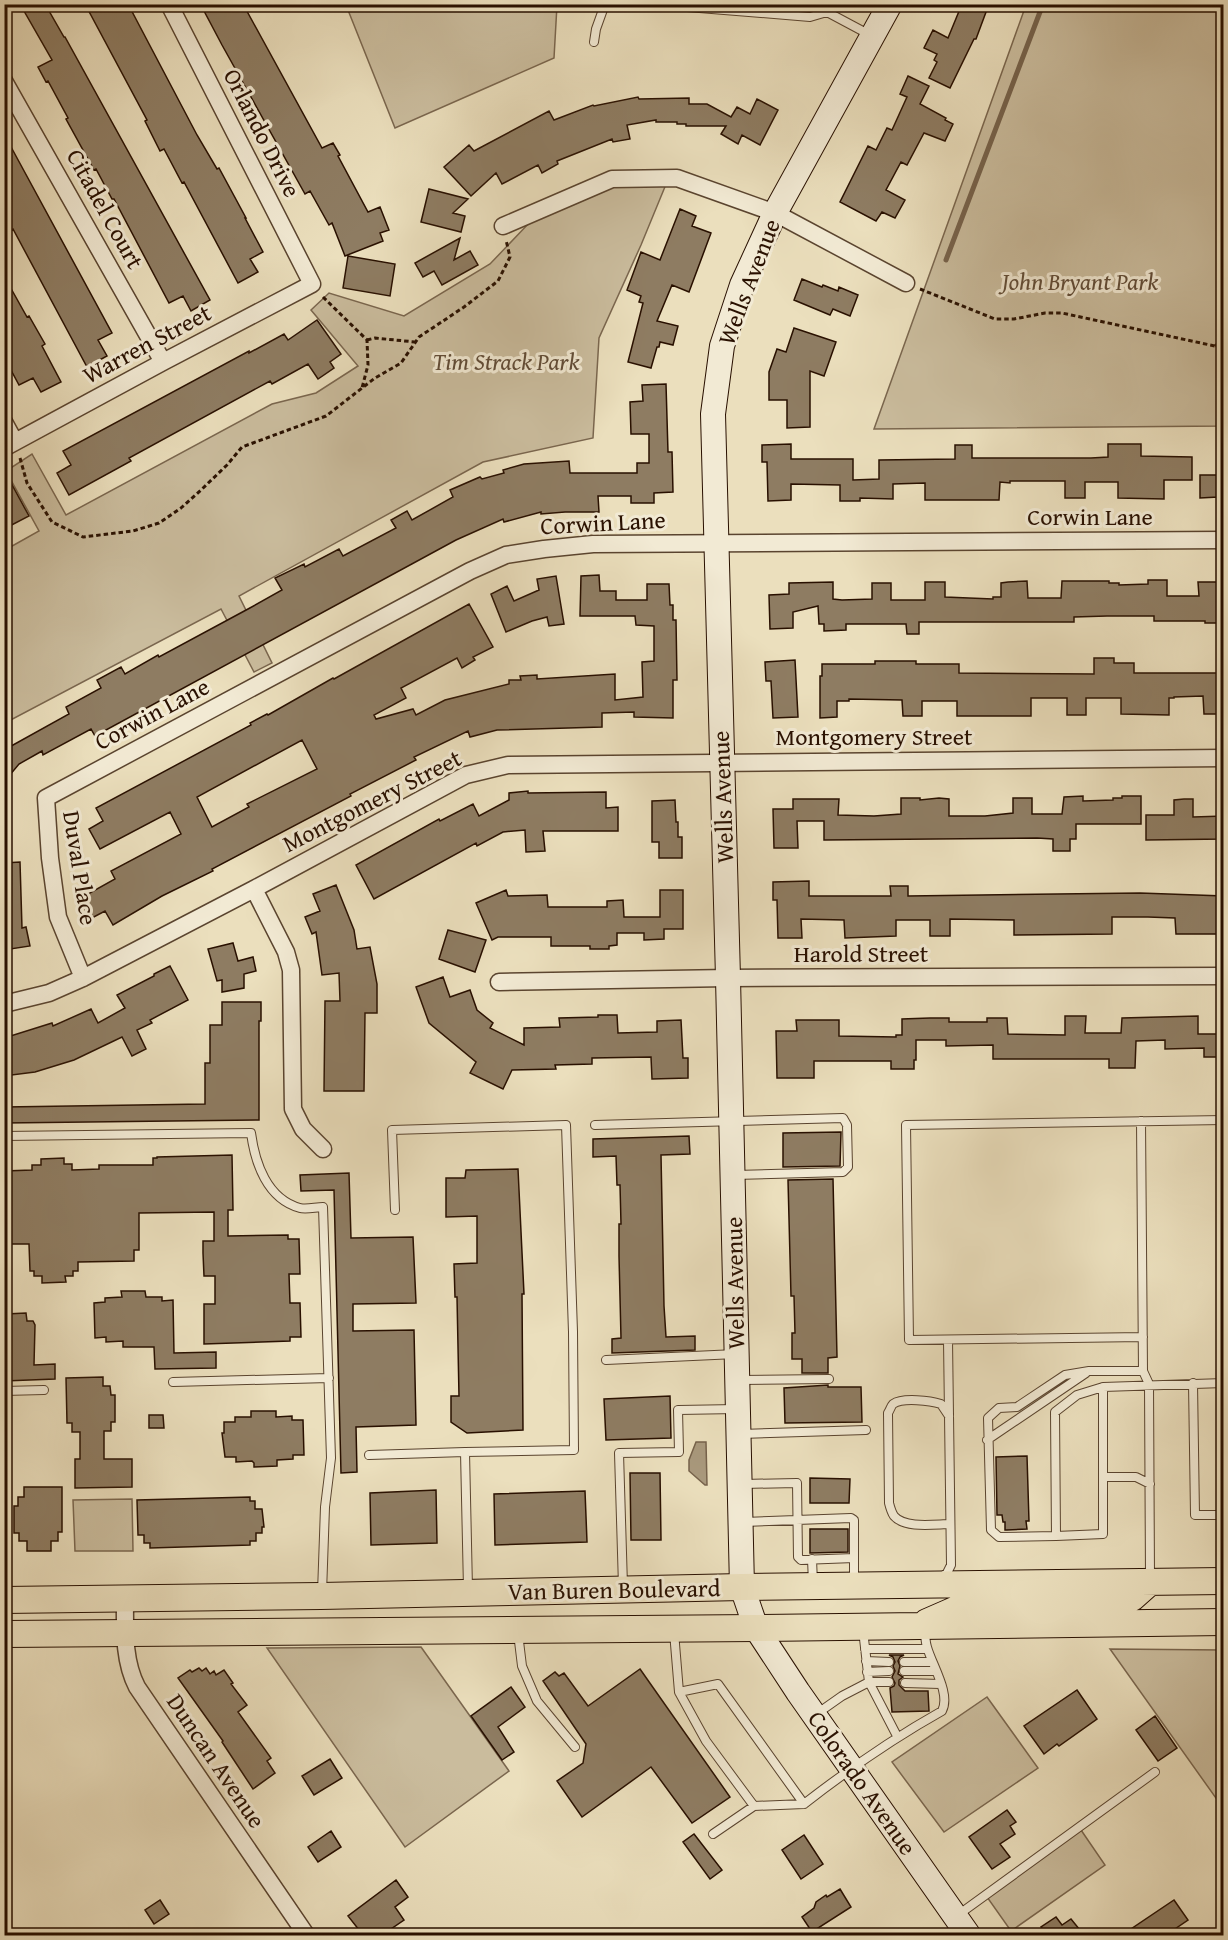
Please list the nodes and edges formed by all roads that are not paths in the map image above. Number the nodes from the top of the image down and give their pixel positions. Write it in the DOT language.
graph roads {
  1 [pos="169,4"];
  2 [pos="605,4"];
  3 [pos="650,4"];
  4 [pos="890,4"];
  5 [pos="828,8"];
  6 [pos="874,37"];
  7 [pos="594,42"];
  8 [pos="4,81"];
  9 [pos="775,213"];
  10 [pos="502,226"];
  11 [pos="906,283"];
  12 [pos="312,284"];
  13 [pos="163,362"];
  14 [pos="4,422"];
  15 [pos="10,445"];
  16 [pos="1224,540"];
  17 [pos="715,543"];
  18 [pos="1224,758"];
  19 [pos="722,762"];
  20 [pos="46,798"];
  21 [pos="254,890"];
  22 [pos="1224,976"];
  23 [pos="83,978"];
  24 [pos="728,978"];
  25 [pos="500,982"];
  26 [pos="4,1004"];
  27 [pos="731,1120"];
  28 [pos="1224,1120"];
  29 [pos="1141,1121"];
  30 [pos="595,1125"];
  31 [pos="4,1136"];
  32 [pos="323,1149"];
  33 [pos="733,1175"];
  34 [pos="394,1210"];
  35 [pos="1143,1337"];
  36 [pos="948,1340"];
  37 [pos="737,1354"];
  38 [pos="606,1360"];
  39 [pos="1089,1371"];
  40 [pos="1143,1371"];
  41 [pos="328,1378"];
  42 [pos="829,1379"];
  43 [pos="737,1380"];
  44 [pos="173,1382"];
  45 [pos="1193,1383"];
  46 [pos="1224,1383"];
  47 [pos="1149,1384"];
  48 [pos="1103,1386"];
  49 [pos="44,1390"];
  50 [pos="4,1391"];
  51 [pos="738,1409"];
  52 [pos="949,1416"];
  53 [pos="866,1430"];
  54 [pos="738,1434"];
  55 [pos="987,1440"];
  56 [pos="465,1452"];
  57 [pos="369,1455"];
  58 [pos="1103,1478"];
  59 [pos="739,1484"];
  60 [pos="1150,1484"];
  61 [pos="1224,1515"];
  62 [pos="798,1519"];
  63 [pos="740,1522"];
  64 [pos="950,1524"];
  65 [pos="1056,1536"];
  66 [pos="854,1558"];
  67 [pos="813,1559"];
  68 [pos="951,1565"];
  69 [pos="1224,1581"];
  70 [pos="1150,1582"];
  71 [pos="931,1584"];
  72 [pos="976,1584"];
  73 [pos="813,1586"];
  74 [pos="855,1586"];
  75 [pos="741,1587"];
  76 [pos="622,1590"];
  77 [pos="468,1593"];
  78 [pos="321,1596"];
  79 [pos="124,1599"];
  80 [pos="4,1600"];
  81 [pos="1224,1622"];
  82 [pos="756,1628"];
  83 [pos="673,1629"];
  84 [pos="518,1630"];
  85 [pos="125,1633"];
  86 [pos="4,1634"];
  87 [pos="923,1634"];
  88 [pos="864,1638"];
  89 [pos="866,1662"];
  90 [pos="904,1666"];
  91 [pos="934,1666"];
  92 [pos="867,1672"];
  93 [pos="869,1682"];
  94 [pos="890,1682"];
  95 [pos="905,1683"];
  96 [pos="940,1684"];
  97 [pos="679,1692"];
  98 [pos="814,1715"];
  99 [pos="897,1736"];
  100 [pos="575,1747"];
  101 [pos="851,1767"];
  102 [pos="1155,1772"];
  103 [pos="804,1804"];
  104 [pos="754,1806"];
  105 [pos="713,1834"];
  106 [pos="962,1926"];
  107 [pos="307,1935"];
  1 -- 12 [label="street, Orlando Drive"];
  2 -- 7 [label="lane"];
  3 -- 5 [label="lane"];
  4 -- 6 [label="main road, Wells Avenue"];
  5 -- 6 [label="lane"];
  6 -- 9 [label="main road, Wells Avenue"];
  8 -- 13 [label="street, Citadel Court"];
  9 -- 10 [label="street"];
  9 -- 11 [label="street"];
  9 -- 17 [label="main road, Wells Avenue"];
  12 -- 13 [label="street, Warren Street"];
  13 -- 15 [label="street, Warren Street"];
  14 -- 15 [label="street"];
  16 -- 17 [label="street, Corwin Lane"];
  17 -- 19 [label="main road, Wells Avenue"];
  17 -- 20 [label="street, Corwin Lane"];
  18 -- 19 [label="street, Montgomery Street"];
  19 -- 21 [label="street, Montgomery Street"];
  19 -- 24 [label="main road, Wells Avenue"];
  20 -- 23 [label="street, Duval Place"];
  21 -- 23 [label="street, Montgomery Street"];
  21 -- 32 [label="street"];
  22 -- 24 [label="street, Harold Street"];
  23 -- 26 [label="street, Montgomery Street"];
  24 -- 25 [label="street, Harold Street"];
  24 -- 27 [label="main road, Wells Avenue"];
  27 -- 30 [label="lane"];
  27 -- 33 [label="main road, Wells Avenue"];
  27 -- 33 [label="lane"];
  28 -- 29 [label="lane"];
  29 -- 35 [label="lane"];
  29 -- 36 [label="lane"];
  31 -- 41 [label="lane"];
  33 -- 37 [label="main road, Wells Avenue"];
  34 -- 56 [label="lane"];
  35 -- 36 [label="lane"];
  35 -- 40 [label="lane"];
  36 -- 52 [label="lane"];
  37 -- 38 [label="lane"];
  37 -- 43 [label="main road, Wells Avenue"];
  39 -- 40 [label="lane"];
  39 -- 55 [label="lane"];
  39 -- 55 [label="lane"];
  40 -- 47 [label="lane"];
  41 -- 44 [label="lane"];
  41 -- 78 [label="lane"];
  42 -- 43 [label="lane"];
  43 -- 51 [label="main road, Wells Avenue"];
  45 -- 46 [label="lane"];
  45 -- 47 [label="lane"];
  45 -- 61 [label="lane"];
  47 -- 48 [label="lane"];
  47 -- 60 [label="lane"];
  48 -- 58 [label="lane"];
  48 -- 65 [label="lane"];
  49 -- 50 [label="lane"];
  51 -- 54 [label="main road, Wells Avenue"];
  51 -- 76 [label="lane"];
  52 -- 64 [label="lane"];
  52 -- 64 [label="lane"];
  53 -- 54 [label="lane"];
  54 -- 59 [label="main road, Wells Avenue"];
  55 -- 65 [label="lane"];
  56 -- 57 [label="lane"];
  56 -- 77 [label="lane"];
  58 -- 60 [label="lane"];
  58 -- 65 [label="lane"];
  59 -- 62 [label="lane"];
  59 -- 63 [label="main road, Wells Avenue"];
  60 -- 70 [label="lane"];
  62 -- 63 [label="lane"];
  62 -- 66 [label="lane"];
  62 -- 67 [label="lane"];
  63 -- 75 [label="main road, Wells Avenue"];
  64 -- 68 [label="lane"];
  66 -- 67 [label="lane"];
  66 -- 74 [label="lane"];
  67 -- 73 [label="lane"];
  68 -- 71 [label="lane"];
  68 -- 72 [label="lane"];
  69 -- 70 [label="main road, Van Buren Boulevard"];
  70 -- 72 [label="main road, Van Buren Boulevard"];
  70 -- 87 [label="main road"];
  71 -- 72 [label="main road, Van Buren Boulevard"];
  71 -- 74 [label="main road, Van Buren Boulevard"];
  73 -- 74 [label="main road, Van Buren Boulevard"];
  73 -- 75 [label="main road, Van Buren Boulevard"];
  75 -- 76 [label="main road, Van Buren Boulevard"];
  75 -- 82 [label="main road, Wells Avenue"];
  76 -- 77 [label="main road, Van Buren Boulevard"];
  77 -- 78 [label="main road, Van Buren Boulevard"];
  78 -- 79 [label="main road, Van Buren Boulevard"];
  79 -- 80 [label="main road, Van Buren Boulevard"];
  79 -- 85 [label="street, Duncan Avenue"];
  81 -- 87 [label="main road, Van Buren Boulevard"];
  82 -- 83 [label="main road, Van Buren Boulevard"];
  82 -- 88 [label="main road, Van Buren Boulevard"];
  82 -- 98 [label="main road, Colorado Avenue"];
  83 -- 84 [label="main road, Van Buren Boulevard"];
  83 -- 97 [label="lane"];
  84 -- 85 [label="main road, Van Buren Boulevard"];
  84 -- 100 [label="lane"];
  85 -- 86 [label="main road, Van Buren Boulevard"];
  85 -- 107 [label="street, Duncan Avenue"];
  87 -- 88 [label="main road, Van Buren Boulevard"];
  87 -- 91 [label="lane"];
  88 -- 89 [label="lane"];
  89 -- 92 [label="lane"];
  89 -- 92 [label="lane"];
  90 -- 91 [label="lane"];
  91 -- 96 [label="lane"];
  92 -- 93 [label="lane"];
  93 -- 94 [label="lane"];
  93 -- 98 [label="lane"];
  93 -- 99 [label="lane"];
  95 -- 96 [label="lane"];
  96 -- 99 [label="lane"];
  97 -- 103 [label="lane"];
  97 -- 104 [label="lane"];
  98 -- 101 [label="main road, Colorado Avenue"];
  99 -- 101 [label="lane"];
  101 -- 103 [label="lane"];
  101 -- 106 [label="main road, Colorado Avenue"];
  102 -- 106 [label="lane"];
  103 -- 104 [label="lane"];
  104 -- 105 [label="lane"];
}
